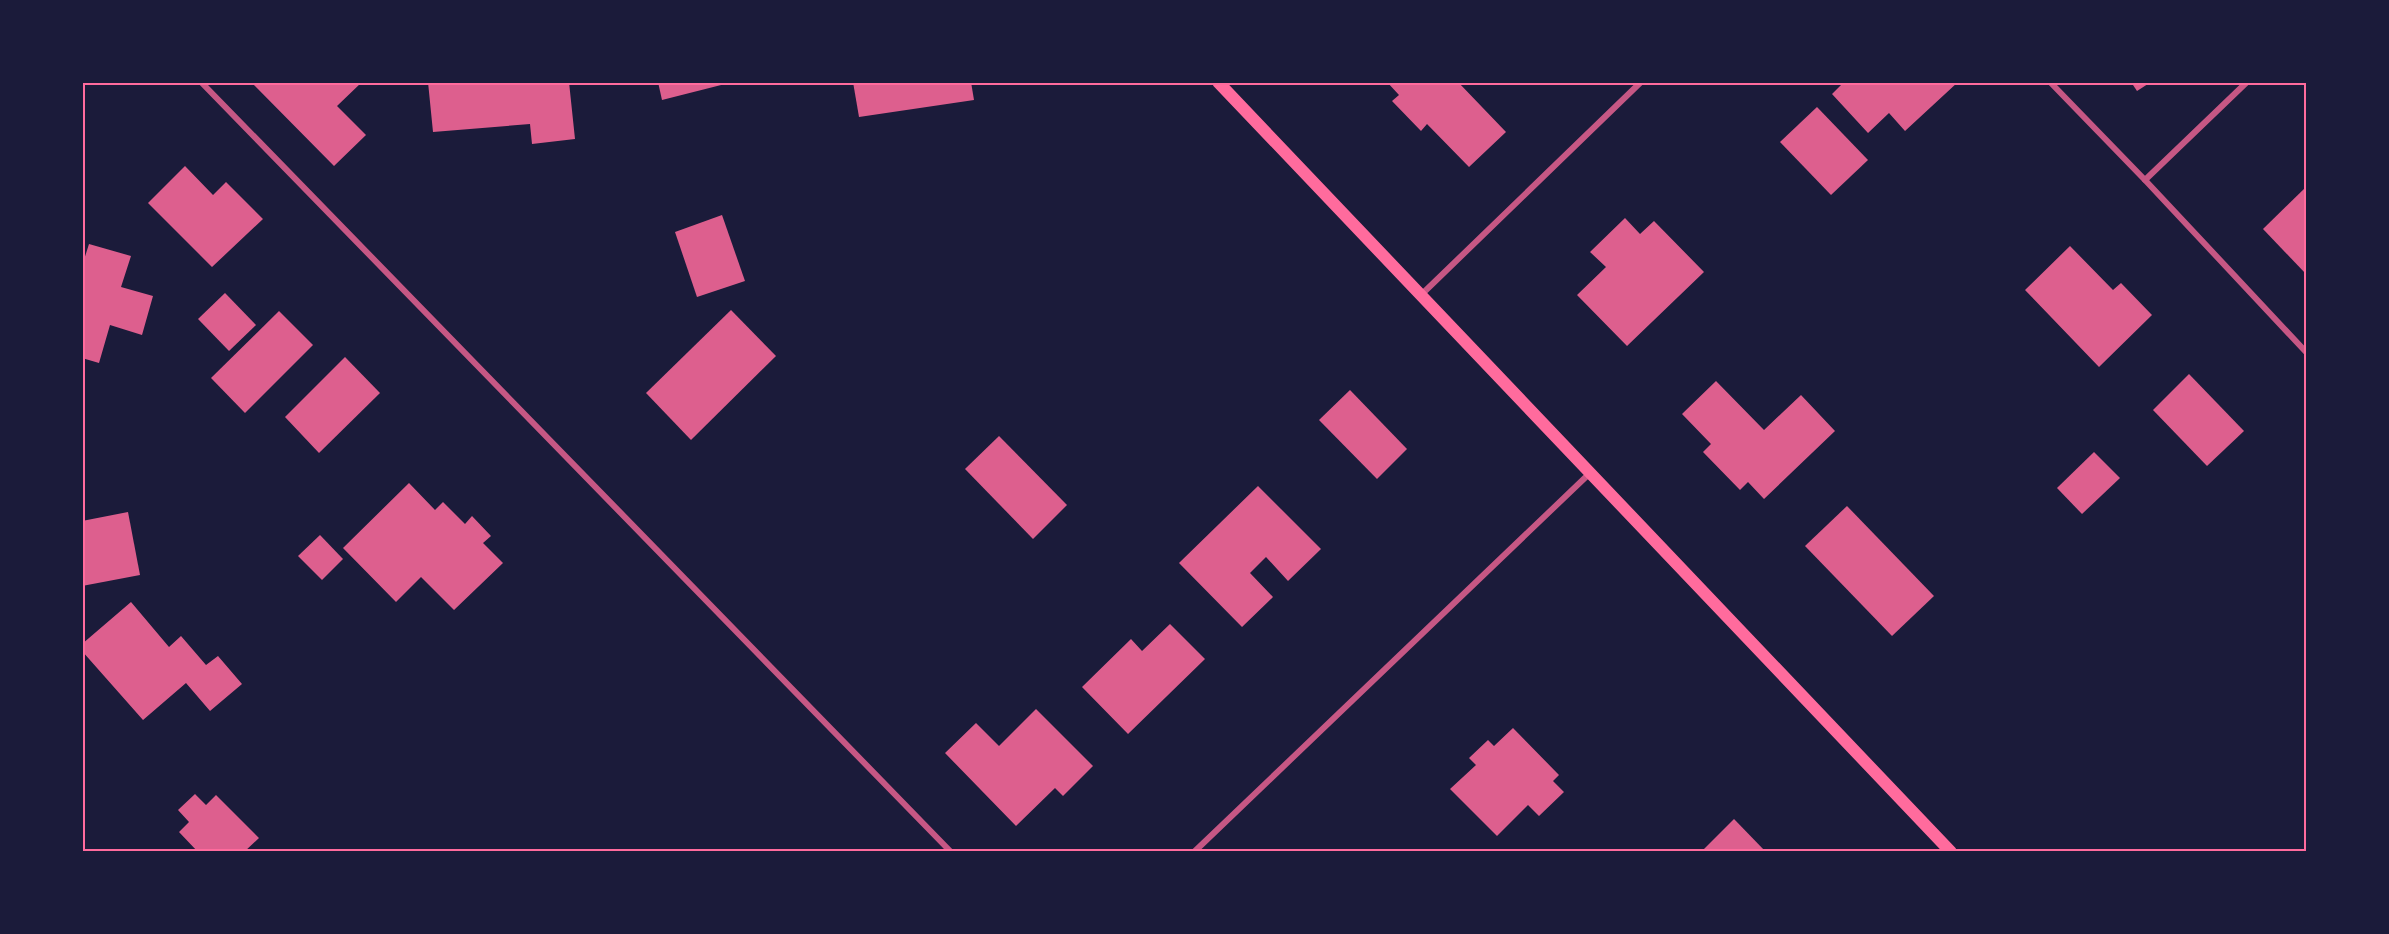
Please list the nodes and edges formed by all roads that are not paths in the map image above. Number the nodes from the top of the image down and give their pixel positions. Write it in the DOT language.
graph roads {
  1 [pos="201,82"];
  2 [pos="1218,82"];
  3 [pos="1641,82"];
  4 [pos="2050,82"];
  5 [pos="2247,82"];
  6 [pos="2145,180"];
  7 [pos="1421,296"];
  8 [pos="2307,352"];
  9 [pos="1591,472"];
  10 [pos="951,852"];
  11 [pos="1194,852"];
  12 [pos="1951,852"];
  1 -- 10 [label="street"];
  2 -- 7 [label="main road"];
  3 -- 7 [label="street"];
  4 -- 6 [label="street"];
  5 -- 6 [label="street"];
  6 -- 8 [label="street"];
  7 -- 9 [label="main road"];
  9 -- 11 [label="street"];
  9 -- 12 [label="main road"];
}
